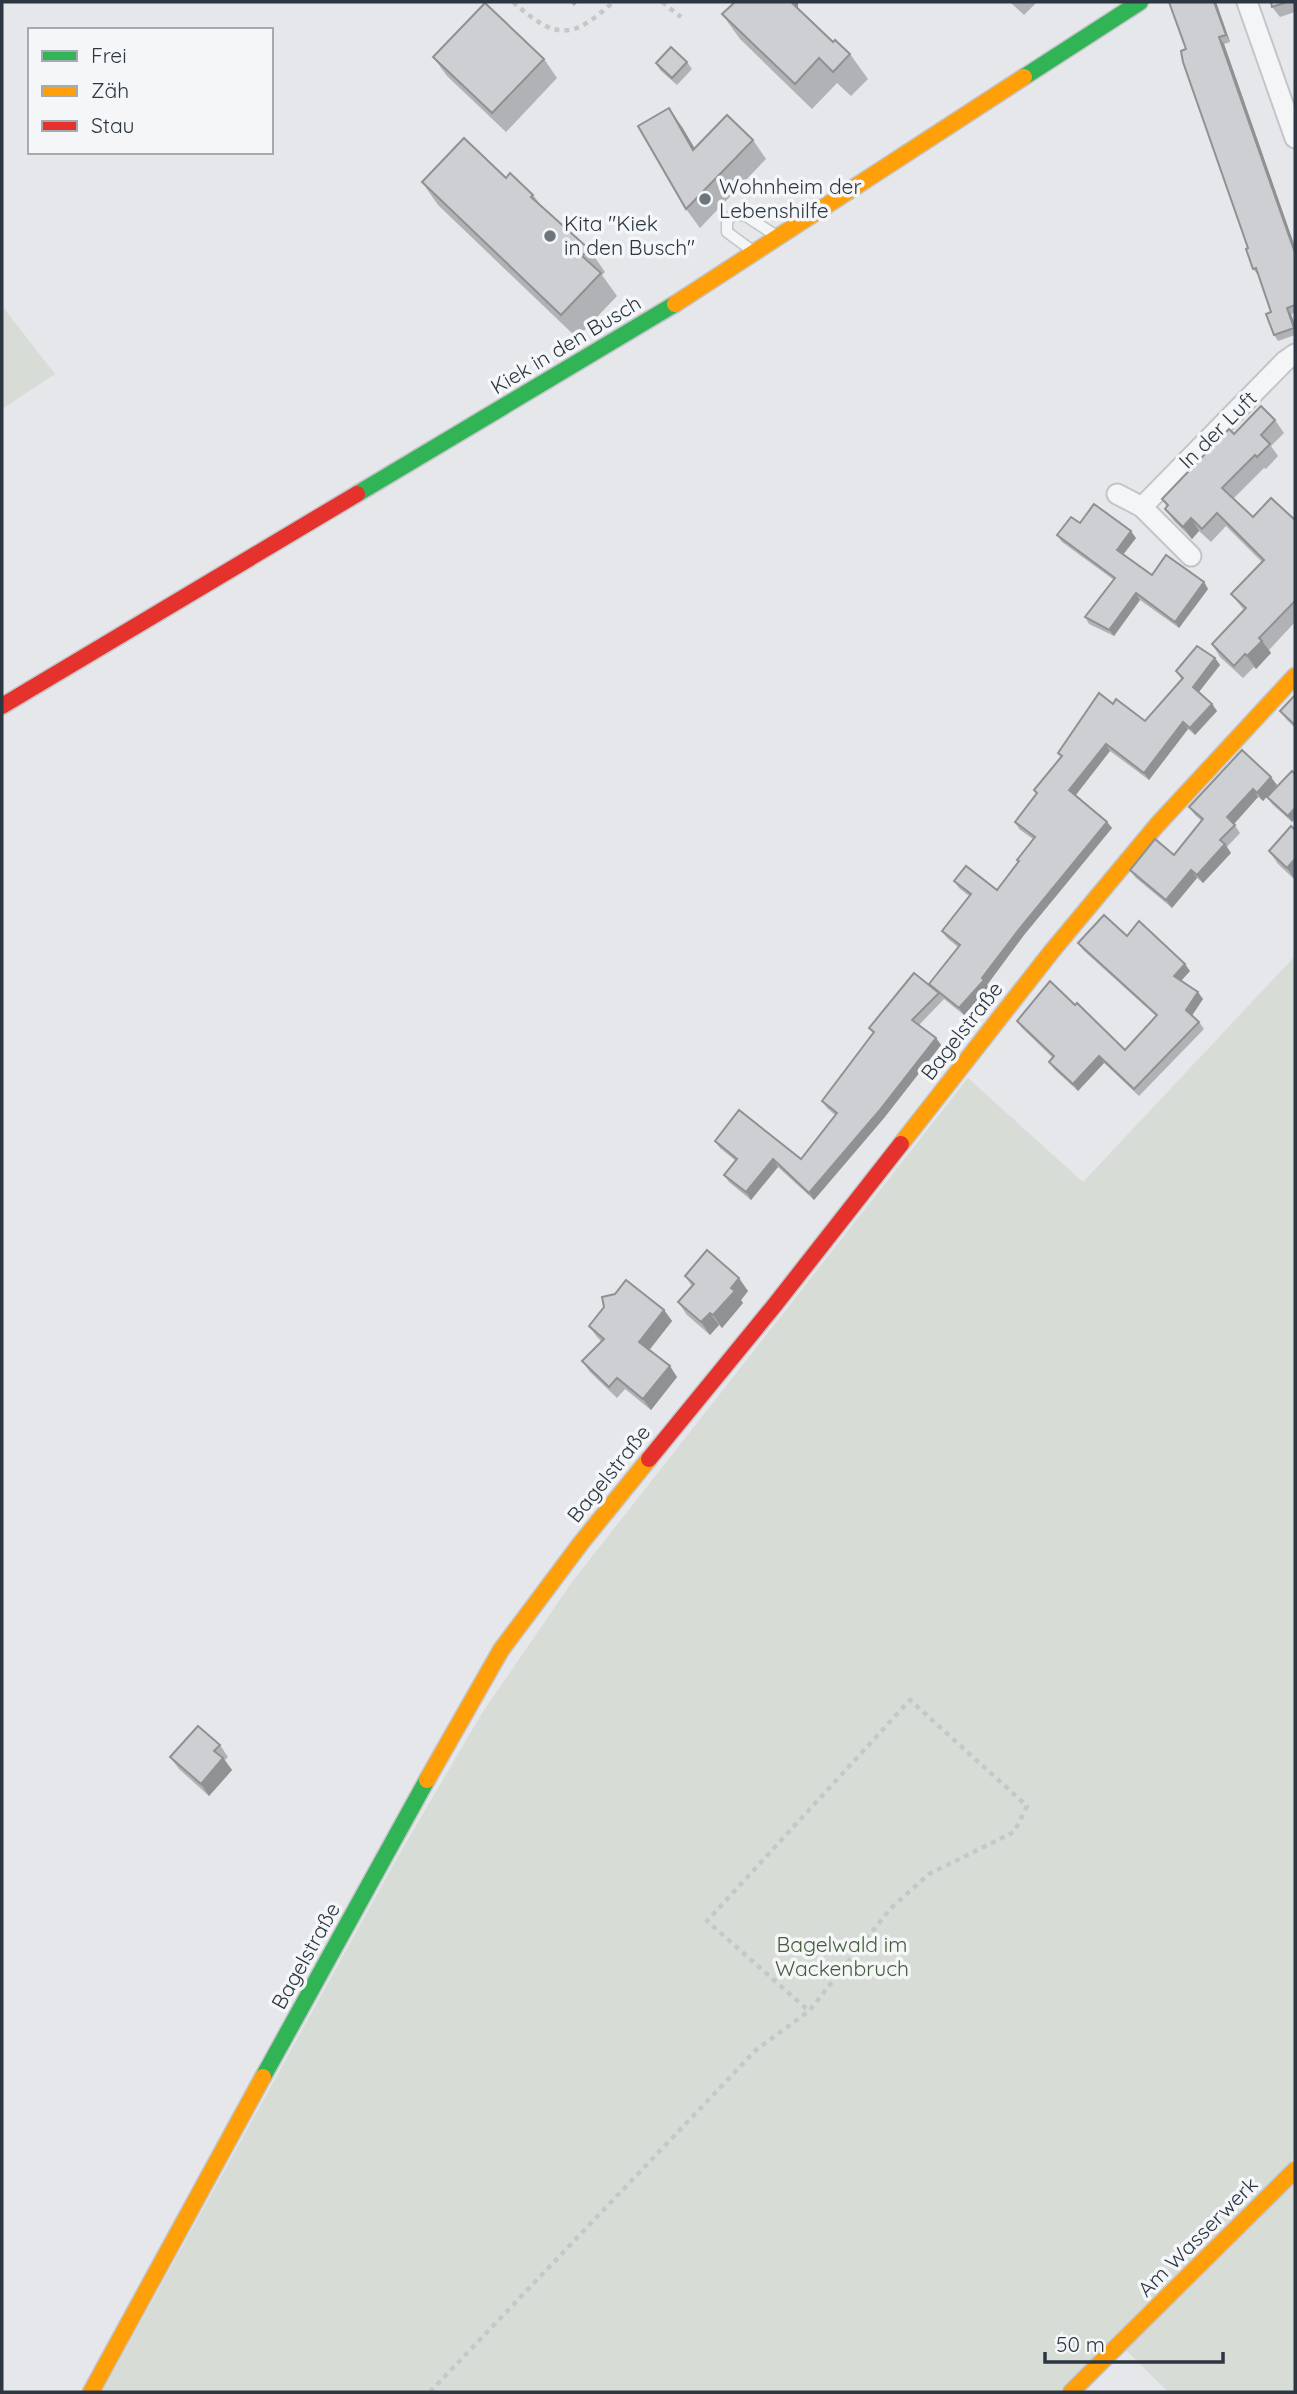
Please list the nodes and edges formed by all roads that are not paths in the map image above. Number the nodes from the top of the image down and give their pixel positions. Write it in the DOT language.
graph roads {
  1 [pos="1140,2"];
  2 [pos="1247,2"];
  3 [pos="1295,138"];
  4 [pos="778,237"];
  5 [pos="755,252"];
  6 [pos="1295,354"];
  7 [pos="1118,494"];
  8 [pos="1142,507"];
  9 [pos="1191,556"];
  10 [pos="1295,676"];
  11 [pos="2,706"];
  12 [pos="1295,2170"];
  13 [pos="91,2392"];
  14 [pos="1070,2392"];
  1 -- 4 [label="street, Kiek in den Busch"];
  2 -- 3 [label="street"];
  4 -- 5 [label="street, Kiek in den Busch"];
  4 -- 5 [label="lane"];
  5 -- 11 [label="street, Kiek in den Busch"];
  6 -- 8 [label="street, In der Luft"];
  7 -- 8 [label="street"];
  8 -- 9 [label="street"];
  10 -- 13 [label="street, Bagelstraße"];
  12 -- 14 [label="street, Am Wasserwerk"];
}
